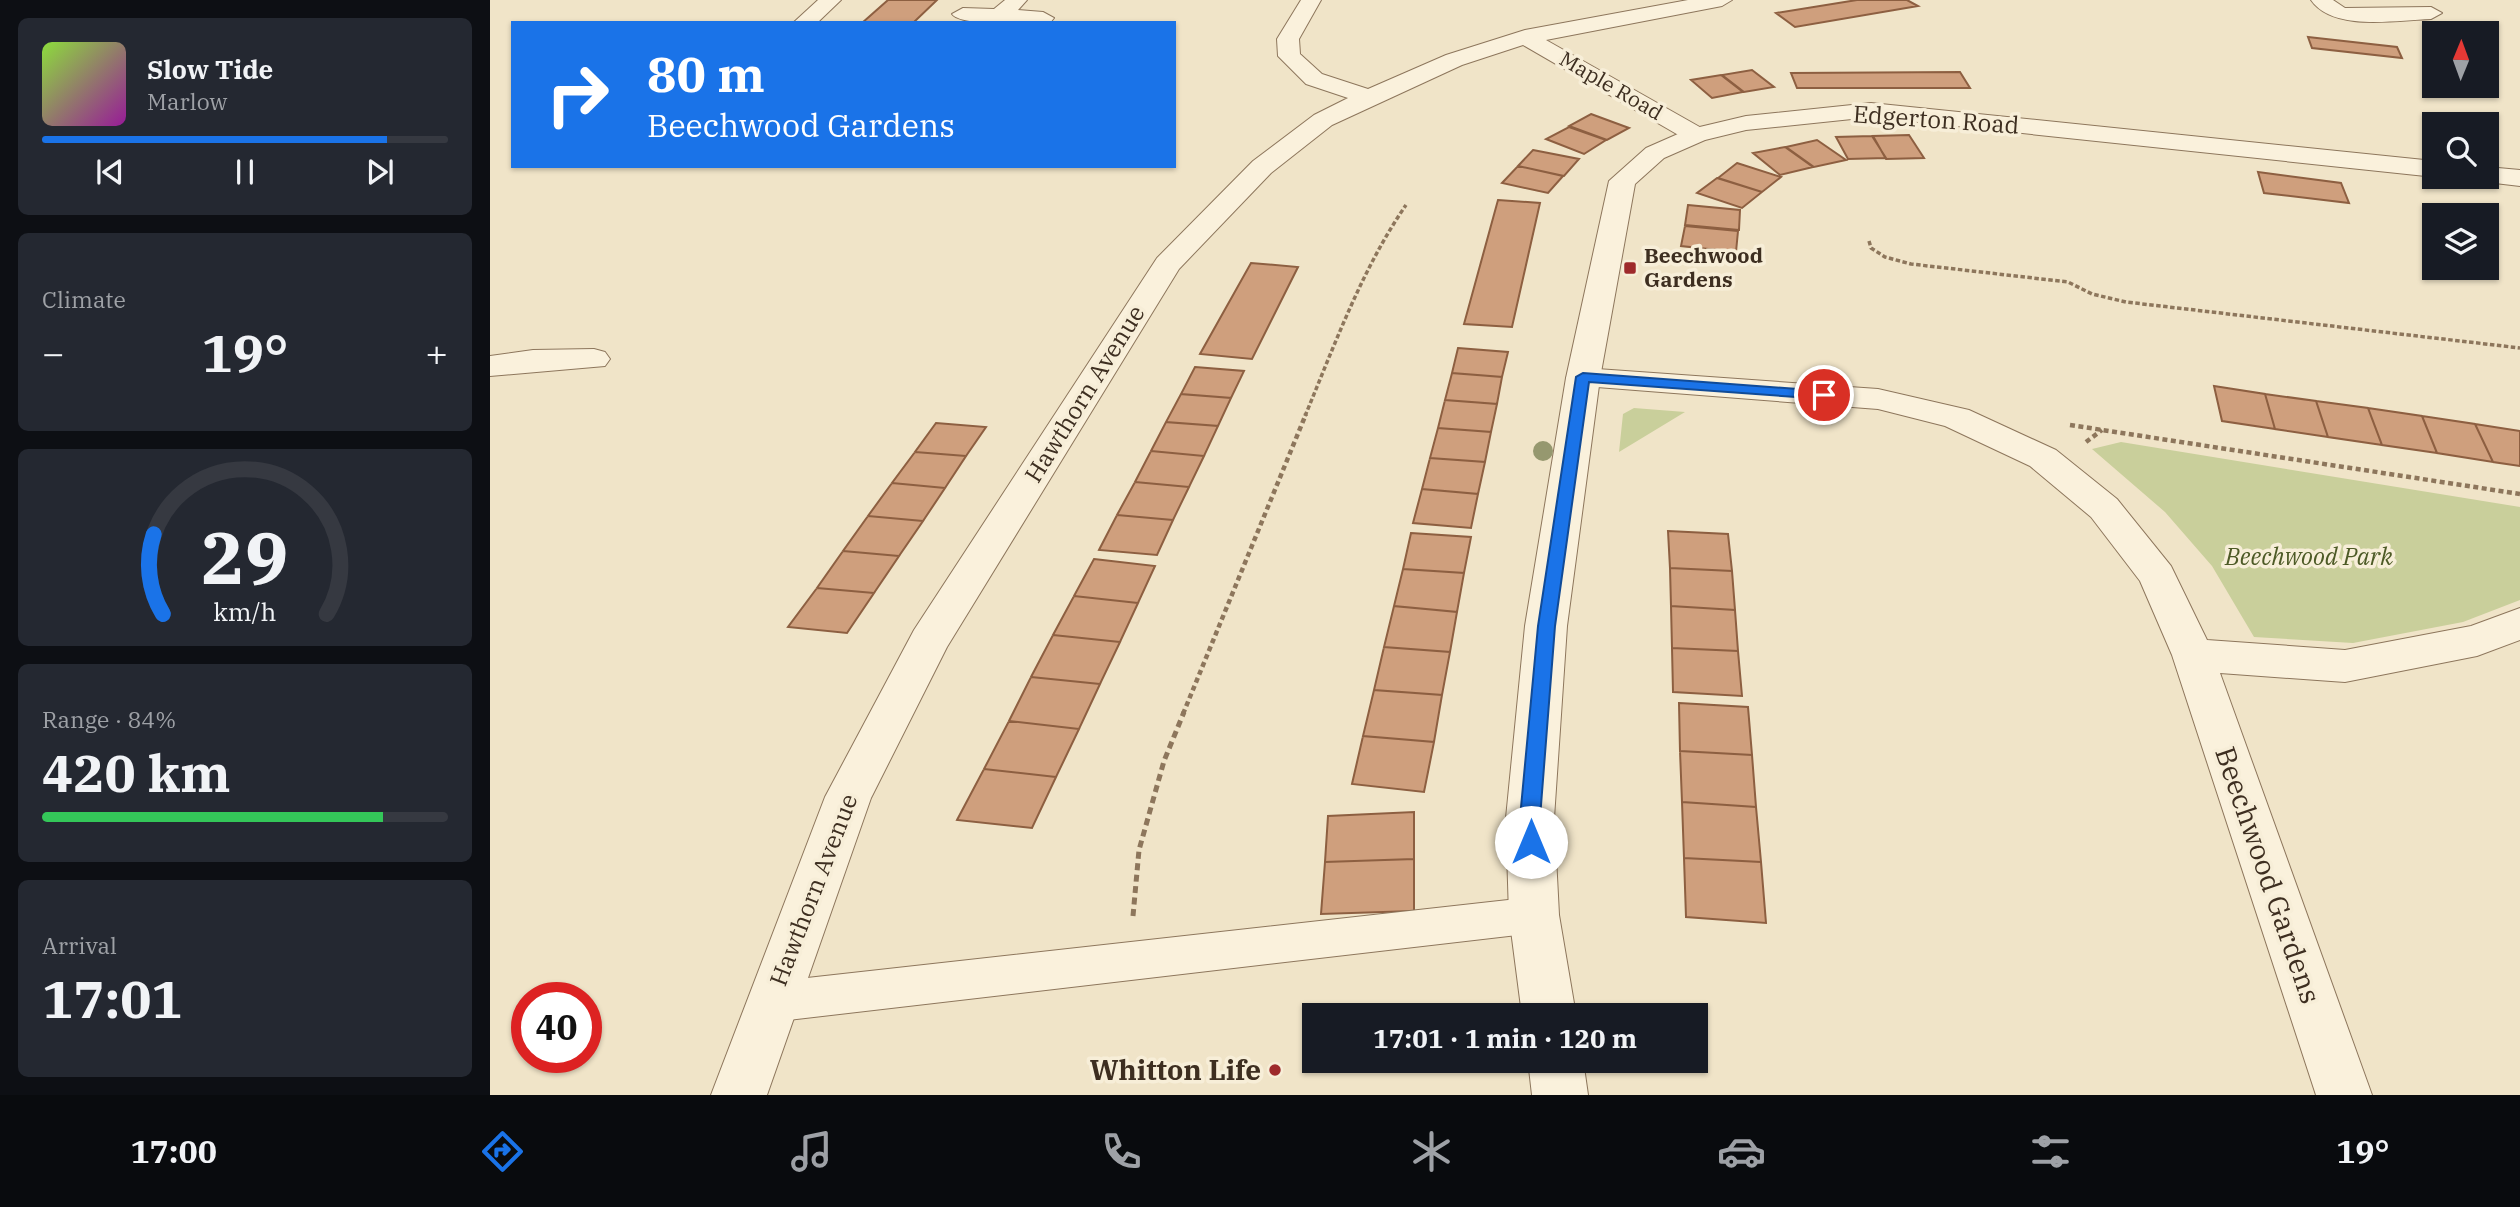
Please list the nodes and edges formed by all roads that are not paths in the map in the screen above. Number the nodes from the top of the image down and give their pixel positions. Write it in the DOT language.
graph roads {
  1 [pos="831,0"];
  2 [pos="1017,0"];
  3 [pos="1311,0"];
  4 [pos="2321,0"];
  5 [pos="1705,1"];
  6 [pos="2431,13"];
  7 [pos="963,14"];
  8 [pos="999,16"];
  9 [pos="1043,18"];
  10 [pos="806,21"];
  11 [pos="1525,37"];
  12 [pos="1369,97"];
  13 [pos="1696,135"];
  14 [pos="2422,168"];
  15 [pos="2499,176"];
  16 [pos="2520,178"];
  17 [pos="594,359"];
  18 [pos="490,366"];
  19 [pos="1583,377"];
  20 [pos="2520,623"];
  21 [pos="2193,655"];
  22 [pos="1534,915"];
  23 [pos="771,1002"];
  24 [pos="1547,1003"];
  25 [pos="1557,1073"];
  26 [pos="739,1095"];
  27 [pos="1560,1095"];
  28 [pos="2344,1095"];
  1 -- 10 [label="street"];
  2 -- 8 [label="street"];
  3 -- 12 [label="street"];
  4 -- 6 [label="street"];
  5 -- 11 [label="street, Hawthorn Avenue"];
  7 -- 8 [label="street"];
  8 -- 9 [label="street"];
  11 -- 12 [label="street, Hawthorn Avenue"];
  11 -- 13 [label="street, Maple Road"];
  12 -- 23 [label="street, Hawthorn Avenue"];
  13 -- 14 [label="street, Edgerton Road"];
  13 -- 19 [label="street, Edgerton Road"];
  15 -- 16 [label="street"];
  17 -- 18 [label="street"];
  19 -- 21 [label="street, Beechwood Gardens"];
  19 -- 22 [label="street, Edgerton Road"];
  20 -- 21 [label="street"];
  21 -- 28 [label="street, Beechwood Gardens"];
  22 -- 23 [label="lane"];
  22 -- 24 [label="street, Edgerton Road"];
  23 -- 26 [label="street, Hawthorn Avenue"];
  25 -- 27 [label="street"];
}
